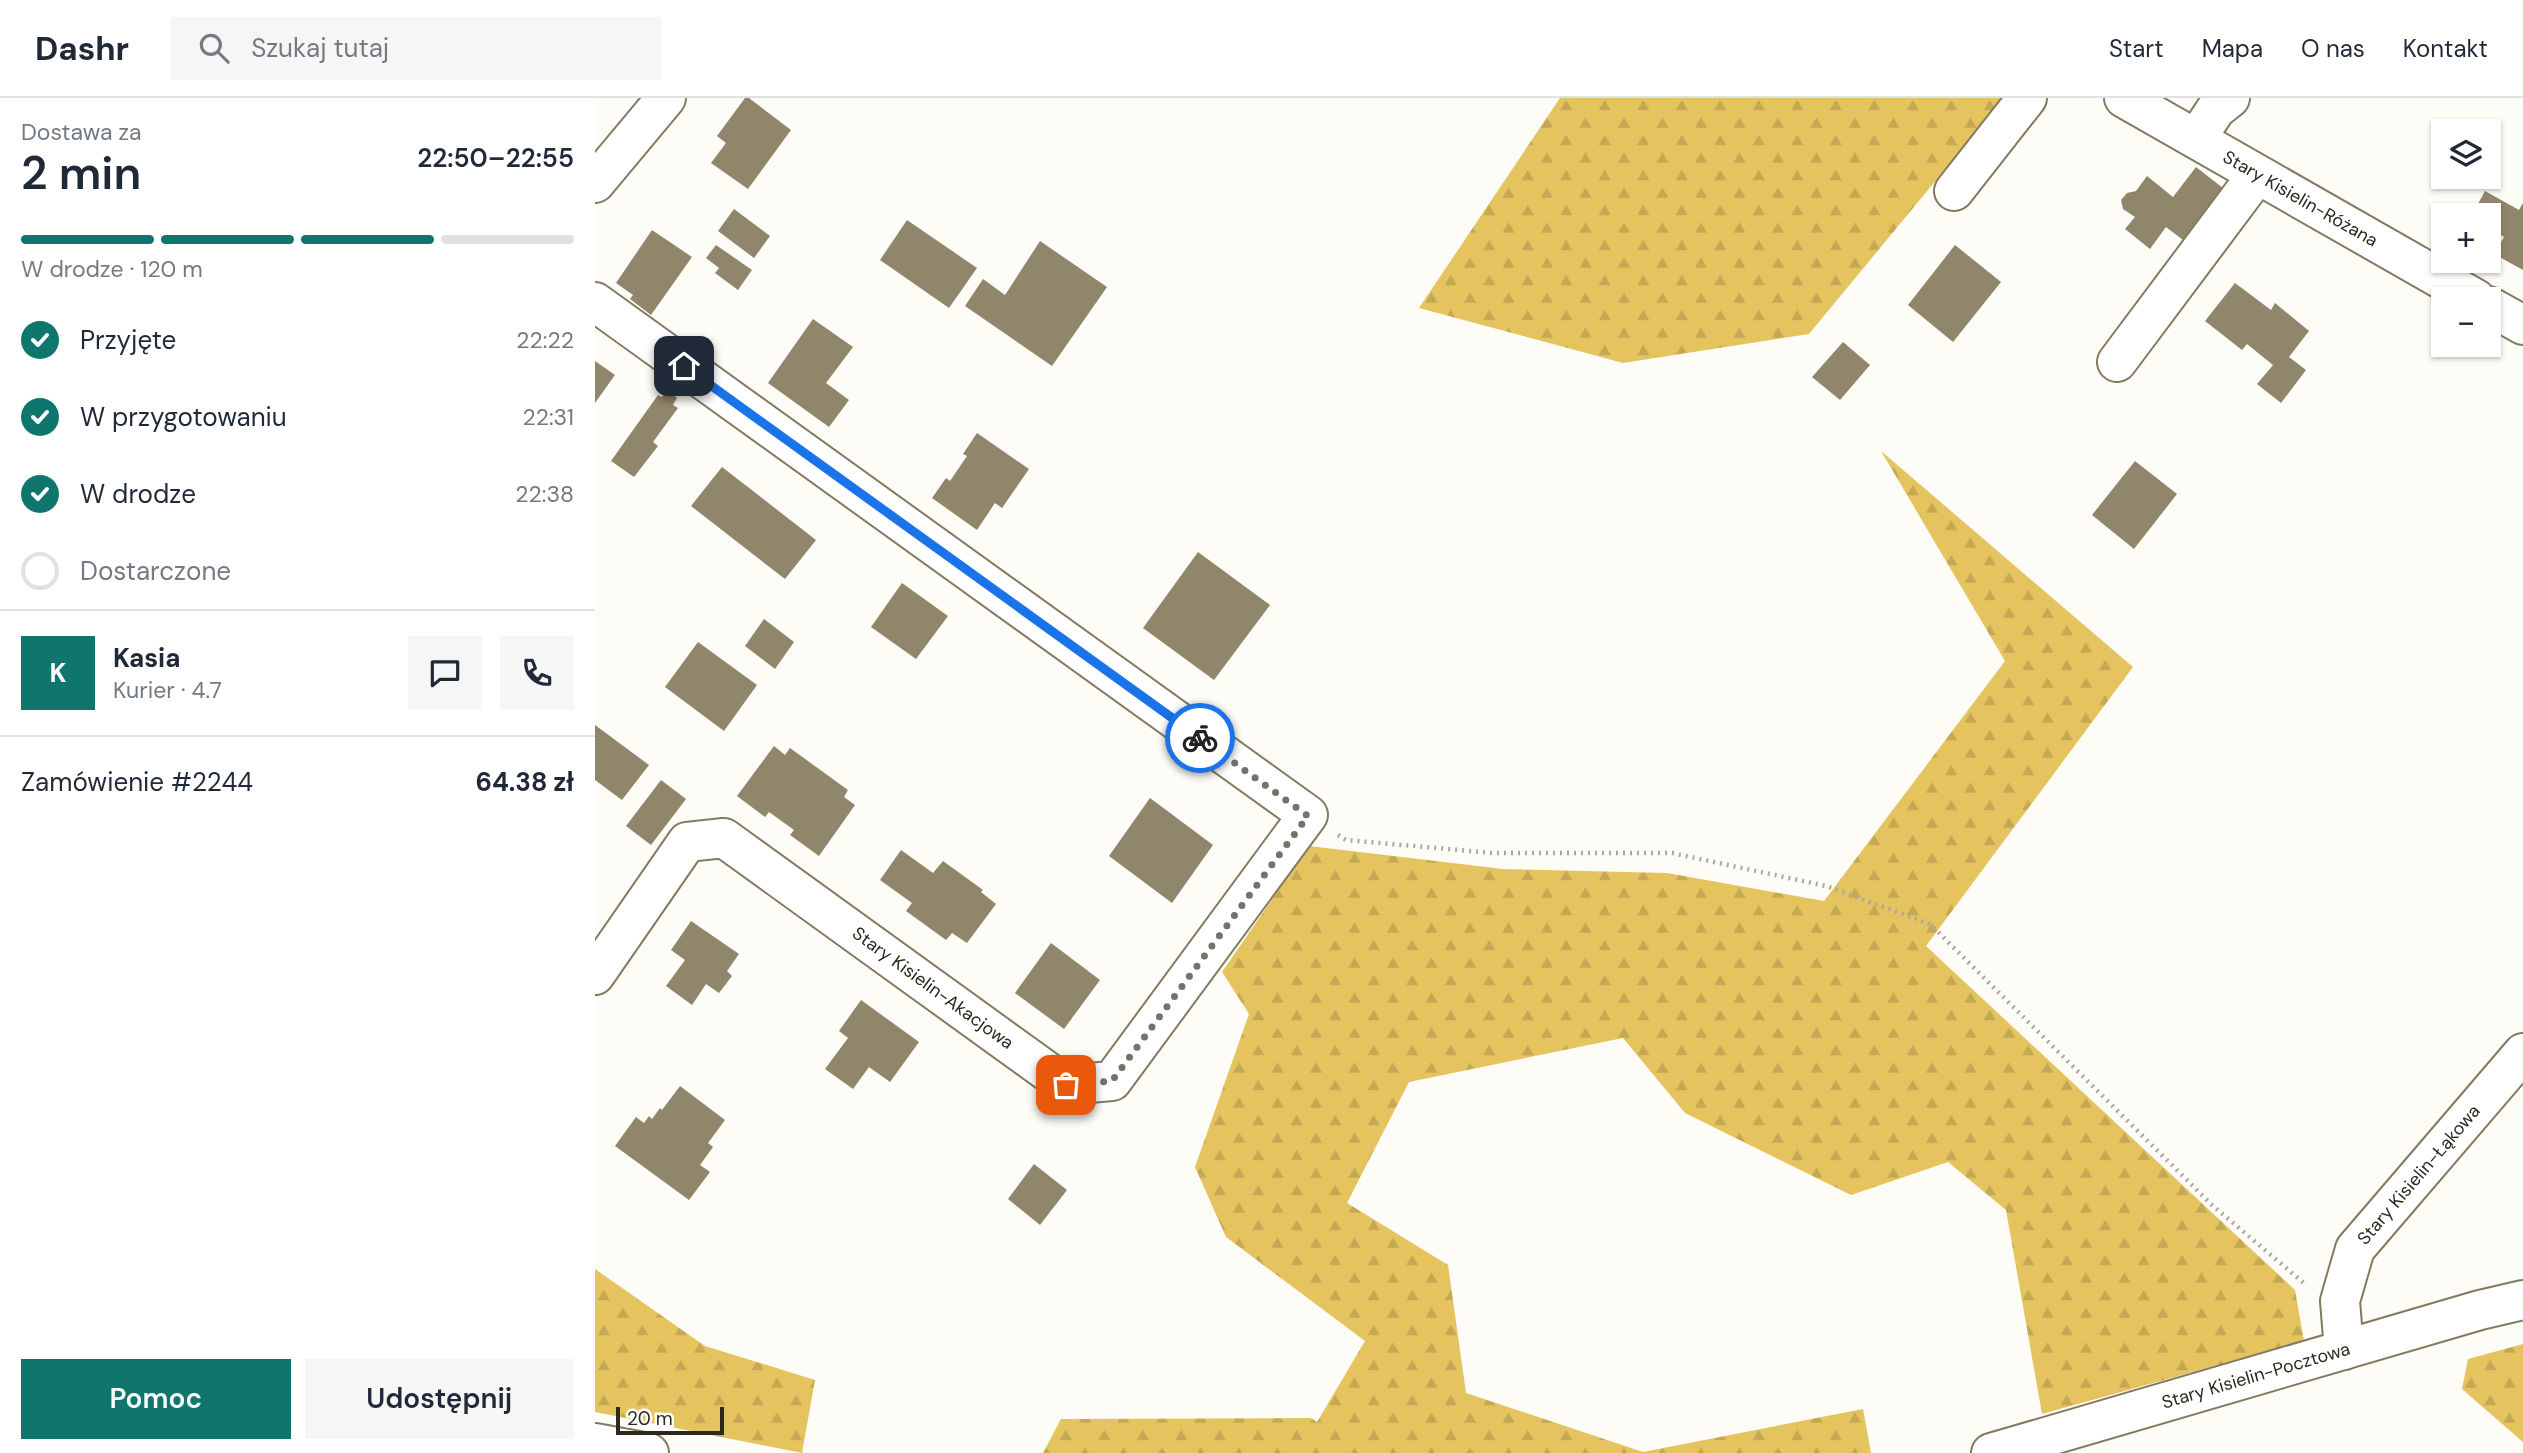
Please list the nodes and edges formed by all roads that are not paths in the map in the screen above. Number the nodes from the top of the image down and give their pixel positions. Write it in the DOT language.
graph roads {
  1 [pos="666,98"];
  2 [pos="2027,98"];
  3 [pos="2124,98"];
  4 [pos="2230,98"];
  5 [pos="2196,139"];
  6 [pos="2256,175"];
  7 [pos="595,183"];
  8 [pos="1954,191"];
  9 [pos="2455,287"];
  10 [pos="595,302"];
  11 [pos="2501,313"];
  12 [pos="2523,326"];
  13 [pos="2117,362"];
  14 [pos="595,975"];
  15 [pos="2523,1053"];
  16 [pos="2523,1300"];
  17 [pos="2344,1350"];
  18 [pos="595,1443"];
  19 [pos="2051,1445"];
  20 [pos="649,1453"];
  21 [pos="1991,1453"];
  1 -- 7 [label="street"];
  2 -- 8 [label="street"];
  3 -- 5 [label="street, Stary Kisielin-Różana"];
  4 -- 5 [label="street"];
  5 -- 6 [label="street, Stary Kisielin-Różana"];
  6 -- 9 [label="street, Stary Kisielin-Różana"];
  6 -- 13 [label="street"];
  10 -- 14 [label="street, Stary Kisielin-Akacjowa"];
  11 -- 12 [label="street"];
  15 -- 17 [label="street, Stary Kisielin-Łąkowa"];
  16 -- 17 [label="street, Stary Kisielin-Pocztowa"];
  17 -- 19 [label="street, Stary Kisielin-Pocztowa"];
  18 -- 20 [label="street"];
  19 -- 21 [label="street, Stary Kisielin-Pocztowa"];
}
